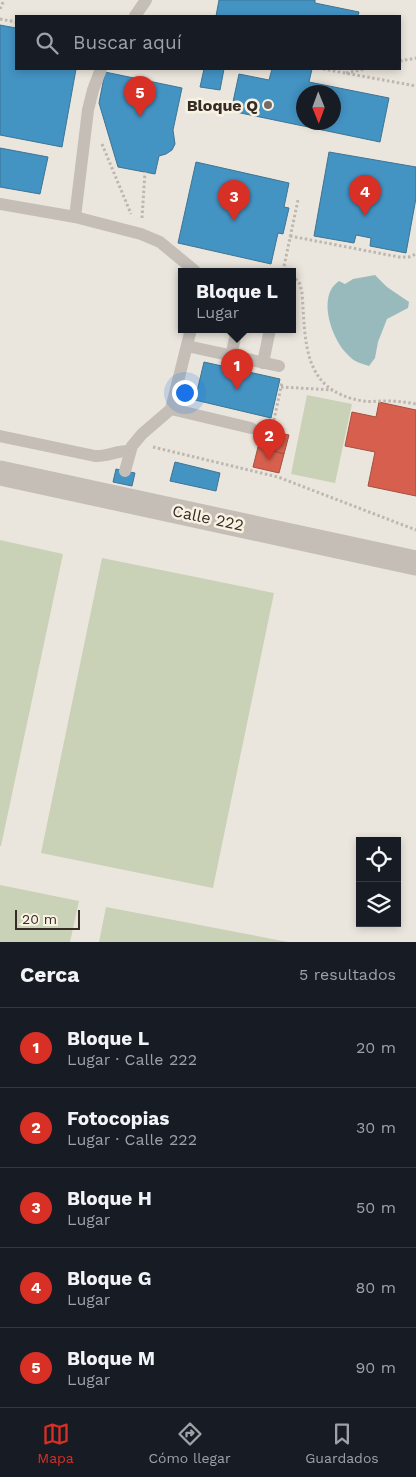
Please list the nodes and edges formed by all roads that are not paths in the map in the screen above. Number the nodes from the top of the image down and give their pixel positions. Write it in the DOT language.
graph roads {
  1 [pos="146,0"];
  2 [pos="136,15"];
  3 [pos="101,70"];
  4 [pos="0,204"];
  5 [pos="75,217"];
  6 [pos="191,268"];
  7 [pos="190,333"];
  8 [pos="236,333"];
  9 [pos="269,333"];
  10 [pos="187,346"];
  11 [pos="231,356"];
  12 [pos="263,363"];
  13 [pos="279,366"];
  14 [pos="171,409"];
  15 [pos="251,428"];
  16 [pos="0,436"];
  17 [pos="132,447"];
  18 [pos="125,471"];
  19 [pos="0,473"];
  20 [pos="416,563"];
  1 -- 2 [label="lane"];
  3 -- 5 [label="lane"];
  4 -- 5 [label="lane"];
  5 -- 6 [label="lane"];
  7 -- 10 [label="lane"];
  8 -- 11 [label="lane"];
  9 -- 12 [label="lane"];
  10 -- 11 [label="lane"];
  10 -- 14 [label="lane"];
  11 -- 12 [label="lane"];
  12 -- 13 [label="lane"];
  14 -- 15 [label="lane"];
  14 -- 17 [label="lane"];
  16 -- 17 [label="lane"];
  17 -- 18 [label="lane"];
  19 -- 20 [label="street, Calle 222"];
}
